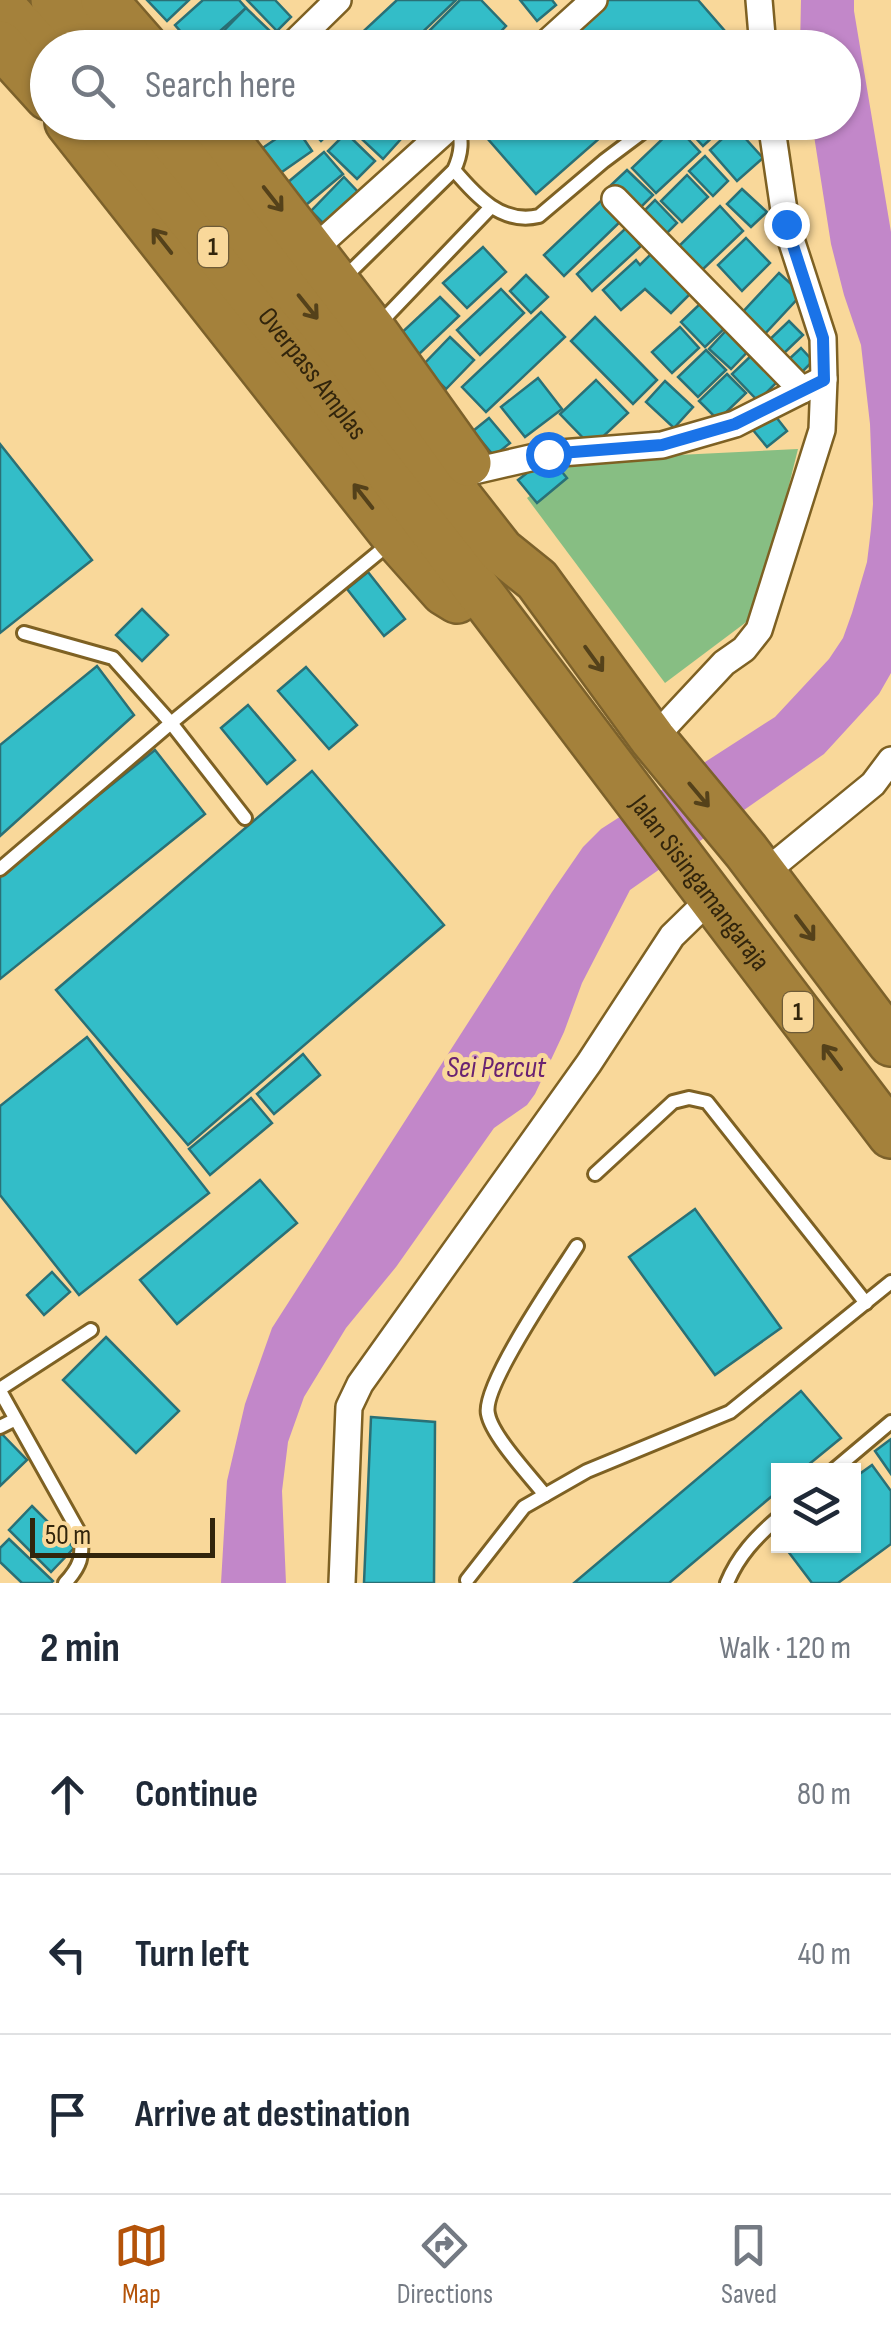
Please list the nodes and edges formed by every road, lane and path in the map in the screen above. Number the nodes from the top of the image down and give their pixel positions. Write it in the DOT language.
graph roads {
  1 [pos="54,0"];
  2 [pos="338,0"];
  3 [pos="594,0"];
  4 [pos="759,0"];
  5 [pos="0,4"];
  6 [pos="122,23"];
  7 [pos="307,30"];
  8 [pos="561,30"];
  9 [pos="762,30"];
  10 [pos="30,37"];
  11 [pos="0,44"];
  12 [pos="30,78"];
  13 [pos="82,140"];
  14 [pos="123,140"];
  15 [pos="173,140"];
  16 [pos="226,140"];
  17 [pos="440,140"];
  18 [pos="462,140"];
  19 [pos="632,140"];
  20 [pos="774,140"];
  21 [pos="454,170"];
  22 [pos="615,199"];
  23 [pos="491,207"];
  24 [pos="326,266"];
  25 [pos="345,353"];
  26 [pos="813,385"];
  27 [pos="474,471"];
  28 [pos="396,538"];
  29 [pos="536,580"];
  30 [pos="24,633"];
  31 [pos="509,634"];
  32 [pos="171,724"];
  33 [pos="653,739"];
  34 [pos="891,760"];
  35 [pos="246,818"];
  36 [pos="754,862"];
  37 [pos="0,869"];
  38 [pos="709,893"];
  39 [pos="891,1042"];
  40 [pos="891,1136"];
  41 [pos="595,1174"];
  42 [pos="577,1246"];
  43 [pos="891,1282"];
  44 [pos="866,1302"];
  45 [pos="91,1330"];
  46 [pos="0,1390"];
  47 [pos="14,1420"];
  48 [pos="891,1422"];
  49 [pos="0,1427"];
  50 [pos="842,1463"];
  51 [pos="545,1495"];
  52 [pos="771,1525"];
  53 [pos="467,1580"];
  54 [pos="65,1583"];
  55 [pos="342,1583"];
  56 [pos="726,1583"];
  1 -- 6 [label="highway"];
  2 -- 7 [label="street"];
  3 -- 8 [label="street"];
  4 -- 9 [label="street"];
  5 -- 10 [label="highway"];
  11 -- 12 [label="highway"];
  28 -- 13 [label="highway, one-way"];
  14 -- 25 [label="highway, Overpass Amplas / 1"];
  15 -- 25 [label="highway, Overpass Amplas / 1, one-way"];
  16 -- 24 [label="highway, one-way"];
  17 -- 24 [label="street"];
  18 -- 21 [label="lane"];
  19 -- 23 [label="lane"];
  20 -- 26 [label="street"];
  21 -- 23 [label="lane"];
  21 -- 24 [label="lane"];
  22 -- 26 [label="street"];
  23 -- 25 [label="lane"];
  24 -- 25 [label="highway"];
  25 -- 27 [label="highway"];
  25 -- 29 [label="highway, Overpass Amplas / 1"];
  25 -- 31 [label="highway, Overpass Amplas / 1"];
  26 -- 27 [label="street"];
  26 -- 33 [label="street"];
  27 -- 29 [label="highway"];
  28 -- 31 [label="highway"];
  28 -- 32 [label="lane"];
  29 -- 33 [label="highway, Jalan Sisingamangaraja / 1, one-way"];
  30 -- 32 [label="lane"];
  31 -- 38 [label="highway, Jalan Sisingamangaraja / 1"];
  32 -- 35 [label="lane"];
  32 -- 37 [label="lane"];
  33 -- 36 [label="highway, Jalan Sisingamangaraja / 1, one-way"];
  34 -- 36 [label="street"];
  36 -- 39 [label="highway, Jalan Sisingamangaraja / 1, one-way"];
  40 -- 38 [label="highway, Jalan Sisingamangaraja / 1, one-way"];
  38 -- 55 [label="street"];
  41 -- 44 [label="lane"];
  42 -- 51 [label="lane"];
  43 -- 44 [label="lane"];
  44 -- 51 [label="lane"];
  45 -- 46 [label="lane"];
  46 -- 47 [label="lane"];
  47 -- 49 [label="lane"];
  47 -- 54 [label="lane"];
  48 -- 50 [label="lane"];
  51 -- 53 [label="lane"];
  52 -- 56 [label="lane"];
}
